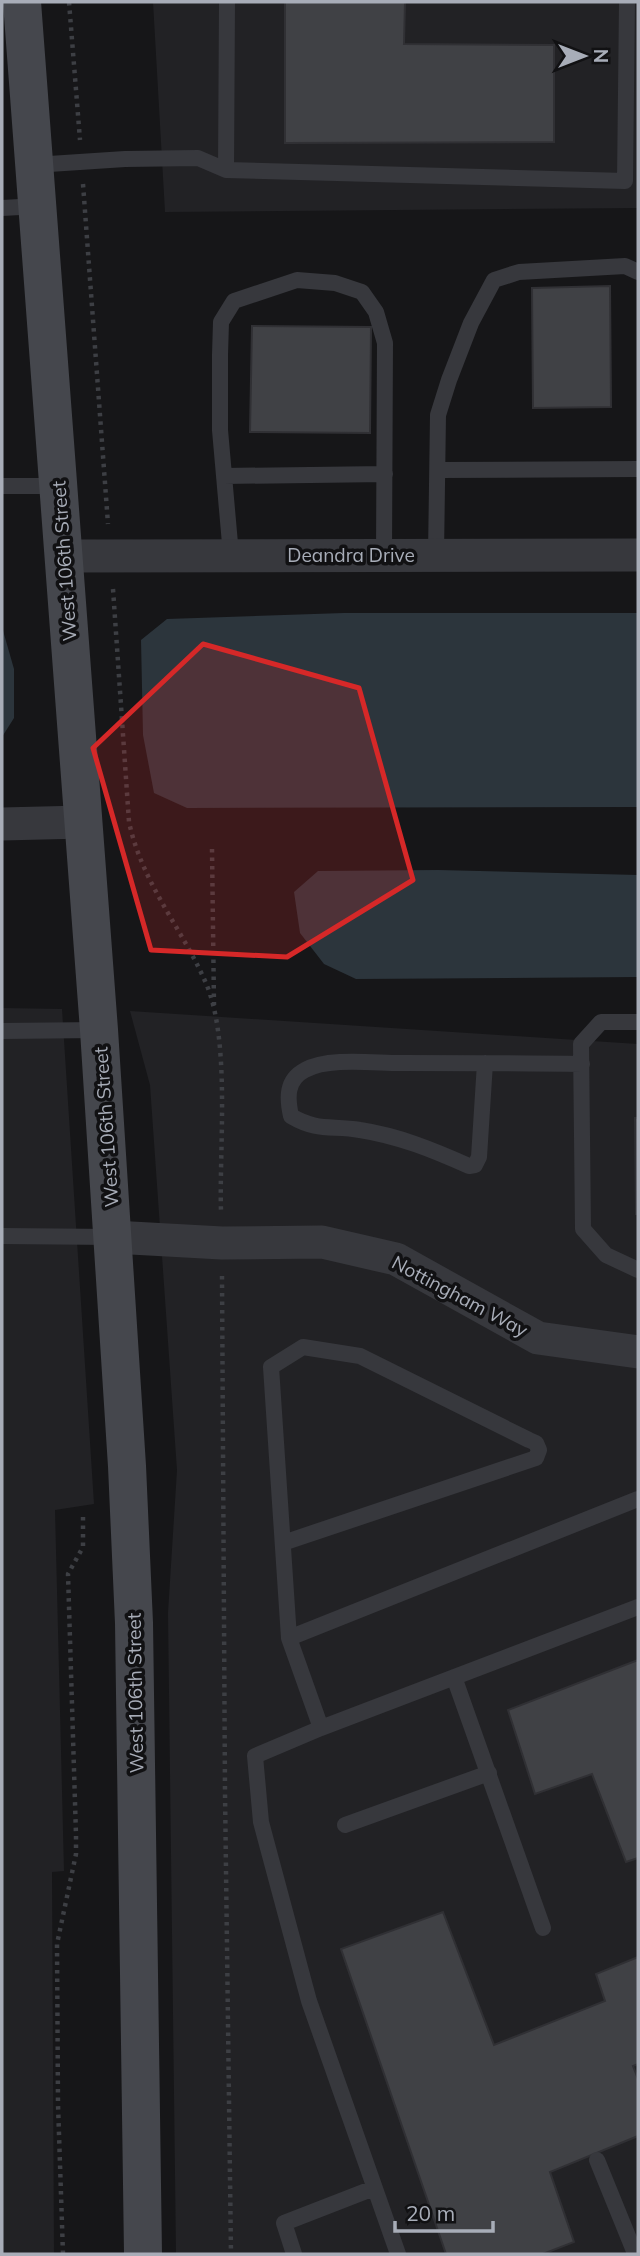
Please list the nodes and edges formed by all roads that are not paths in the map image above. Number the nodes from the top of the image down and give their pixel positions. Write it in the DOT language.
graph roads {
  1 [pos="22,2"];
  2 [pos="227,2"];
  3 [pos="627,2"];
  4 [pos="34,165"];
  5 [pos="226,170"];
  6 [pos="20,207"];
  7 [pos="638,272"];
  8 [pos="638,469"];
  9 [pos="438,470"];
  10 [pos="385,474"];
  11 [pos="224,476"];
  12 [pos="2,486"];
  13 [pos="59,486"];
  14 [pos="231,555"];
  15 [pos="384,555"];
  16 [pos="436,555"];
  17 [pos="638,555"];
  18 [pos="64,556"];
  19 [pos="83,822"];
  20 [pos="2,824"];
  21 [pos="638,1022"];
  22 [pos="99,1030"];
  23 [pos="2,1031"];
  24 [pos="485,1063"];
  25 [pos="582,1064"];
  26 [pos="2,1236"];
  27 [pos="113,1237"];
  28 [pos="638,1270"];
  29 [pos="638,1352"];
  30 [pos="638,1499"];
  31 [pos="283,1543"];
  32 [pos="638,1607"];
  33 [pos="289,1638"];
  34 [pos="454,1677"];
  35 [pos="321,1728"];
  36 [pos="489,1773"];
  37 [pos="345,1825"];
  38 [pos="544,1928"];
  39 [pos="597,2160"];
  40 [pos="374,2188"];
  41 [pos="632,2251"];
  42 [pos="144,2254"];
  43 [pos="294,2254"];
  44 [pos="398,2254"];
  1 -- 4 [label="street, West 106th Street"];
  2 -- 5 [label="lane"];
  3 -- 5 [label="lane"];
  4 -- 5 [label="lane"];
  4 -- 6 [label="street, West 106th Street"];
  6 -- 13 [label="street, West 106th Street"];
  7 -- 9 [label="lane"];
  8 -- 9 [label="lane"];
  9 -- 16 [label="lane"];
  10 -- 11 [label="lane"];
  10 -- 11 [label="lane"];
  10 -- 15 [label="lane"];
  11 -- 14 [label="lane"];
  12 -- 13 [label="lane"];
  13 -- 18 [label="street, West 106th Street"];
  14 -- 15 [label="street, Deandra Drive"];
  14 -- 18 [label="street, Deandra Drive"];
  15 -- 16 [label="street, Deandra Drive"];
  16 -- 17 [label="street, Deandra Drive"];
  18 -- 19 [label="street, West 106th Street"];
  19 -- 20 [label="street"];
  19 -- 22 [label="street, West 106th Street"];
  21 -- 25 [label="lane"];
  22 -- 23 [label="lane"];
  22 -- 27 [label="street, West 106th Street"];
  24 -- 24 [label="lane"];
  24 -- 25 [label="lane"];
  25 -- 28 [label="lane"];
  26 -- 27 [label="lane"];
  27 -- 29 [label="street, Nottingham Way"];
  27 -- 42 [label="street, West 106th Street"];
  30 -- 33 [label="lane"];
  31 -- 31 [label="lane"];
  31 -- 33 [label="lane"];
  32 -- 34 [label="lane"];
  33 -- 35 [label="lane"];
  34 -- 35 [label="lane"];
  34 -- 36 [label="lane"];
  35 -- 40 [label="lane"];
  36 -- 37 [label="lane"];
  36 -- 38 [label="lane"];
  39 -- 41 [label="lane"];
  40 -- 43 [label="lane"];
  40 -- 44 [label="lane"];
}
